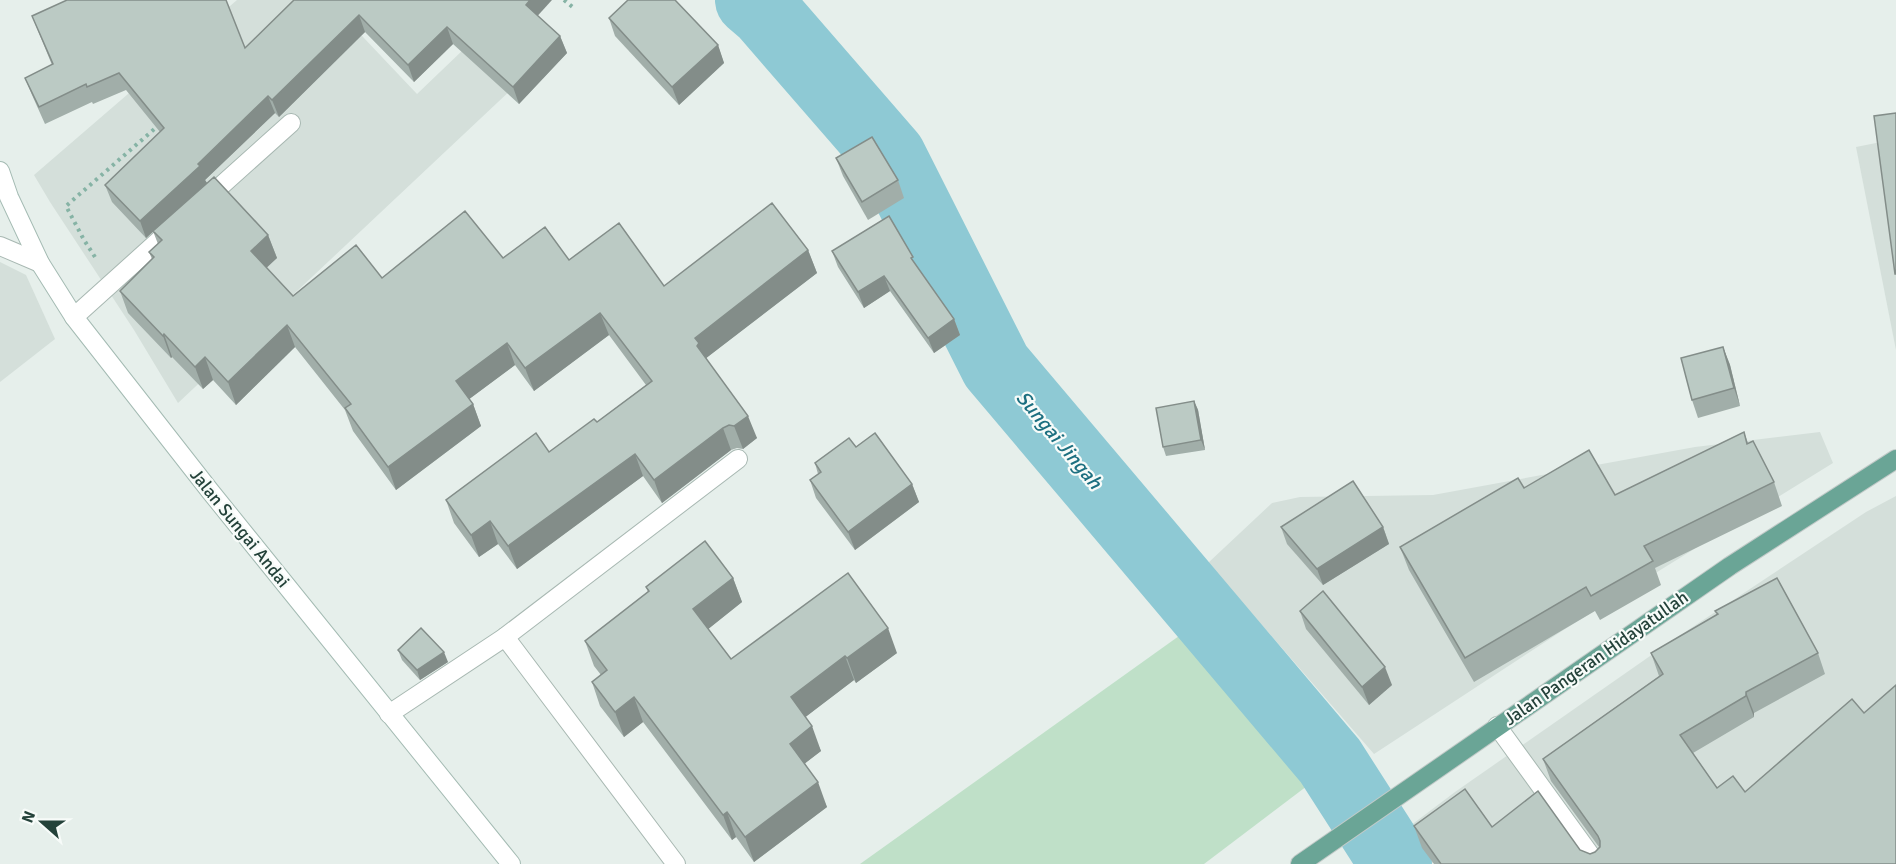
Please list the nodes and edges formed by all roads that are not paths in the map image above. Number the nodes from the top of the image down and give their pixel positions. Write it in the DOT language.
graph roads {
  1 [pos="291,123"];
  2 [pos="0,171"];
  3 [pos="0,246"];
  4 [pos="40,263"];
  5 [pos="74,317"];
  6 [pos="738,459"];
  7 [pos="1896,459"];
  8 [pos="505,637"];
  9 [pos="389,714"];
  10 [pos="1497,726"];
  11 [pos="511,864"];
  12 [pos="675,864"];
  13 [pos="1300,864"];
  14 [pos="1597,864"];
  1 -- 5 [label="street"];
  2 -- 4 [label="street, Jalan Sungai Andai"];
  3 -- 4 [label="street"];
  4 -- 5 [label="street, Jalan Sungai Andai"];
  5 -- 9 [label="street, Jalan Sungai Andai"];
  6 -- 8 [label="street"];
  7 -- 10 [label="main road, Jalan Pangeran Hidayatullah"];
  8 -- 9 [label="street"];
  8 -- 12 [label="street"];
  9 -- 11 [label="street, Jalan Sungai Andai"];
  10 -- 13 [label="main road, Jalan Pangeran Hidayatullah"];
  10 -- 14 [label="street"];
}
